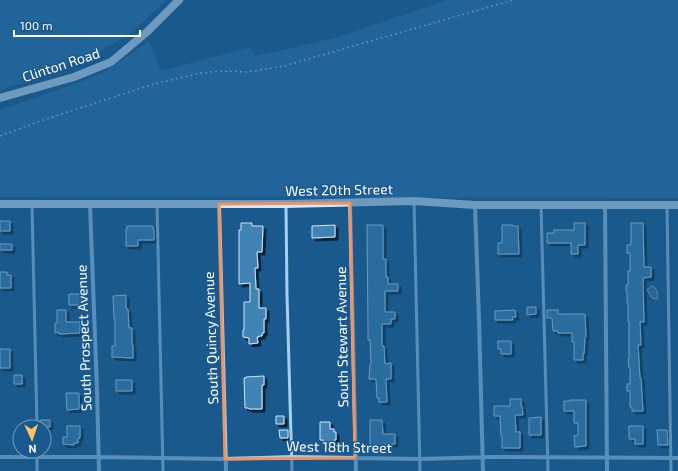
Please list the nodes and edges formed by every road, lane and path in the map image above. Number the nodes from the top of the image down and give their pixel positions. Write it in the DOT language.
graph roads {
  1 [pos="179,0"];
  2 [pos="513,0"];
  3 [pos="0,98"];
  4 [pos="0,136"];
  5 [pos="414,201"];
  6 [pos="350,203"];
  7 [pos="0,204"];
  8 [pos="157,204"];
  9 [pos="219,204"];
  10 [pos="286,204"];
  11 [pos="32,205"];
  12 [pos="90,205"];
  13 [pos="475,205"];
  14 [pos="541,205"];
  15 [pos="605,205"];
  16 [pos="678,205"];
  17 [pos="667,206"];
  18 [pos="37,419"];
  19 [pos="0,457"];
  20 [pos="12,457"];
  21 [pos="52,457"];
  22 [pos="99,457"];
  23 [pos="292,457"];
  24 [pos="483,457"];
  25 [pos="547,457"];
  26 [pos="163,458"];
  27 [pos="355,458"];
  28 [pos="606,458"];
  29 [pos="671,458"];
  30 [pos="678,458"];
  31 [pos="37,459"];
  32 [pos="225,459"];
  33 [pos="420,459"];
  34 [pos="38,471"];
  35 [pos="99,471"];
  36 [pos="163,471"];
  37 [pos="226,471"];
  38 [pos="292,471"];
  39 [pos="356,471"];
  40 [pos="420,471"];
  41 [pos="483,471"];
  42 [pos="548,471"];
  43 [pos="607,471"];
  44 [pos="671,471"];
  1 -- 3 [label="street, Clinton Road"];
  2 -- 4 [label="path"];
  5 -- 6 [label="street, West 20th Street"];
  5 -- 13 [label="street, West 20th Street"];
  5 -- 33 [label="lane"];
  6 -- 10 [label="street, West 20th Street"];
  6 -- 27 [label="street, South Stewart Avenue"];
  7 -- 11 [label="street, West 20th Street"];
  8 -- 9 [label="street, West 20th Street"];
  8 -- 12 [label="street, West 20th Street"];
  8 -- 26 [label="lane"];
  9 -- 10 [label="street, West 20th Street"];
  9 -- 32 [label="street, South Quincy Avenue"];
  10 -- 23 [label="lane"];
  11 -- 12 [label="street, West 20th Street"];
  11 -- 18 [label="lane"];
  12 -- 22 [label="street, South Prospect Avenue"];
  13 -- 14 [label="street, West 20th Street"];
  13 -- 24 [label="street"];
  14 -- 15 [label="street, West 20th Street"];
  14 -- 25 [label="lane"];
  15 -- 17 [label="street, West 20th Street"];
  15 -- 28 [label="street"];
  16 -- 17 [label="street, West 20th Street"];
  17 -- 29 [label="lane"];
  19 -- 20 [label="street, West 18th Street"];
  21 -- 22 [label="street, West 18th Street"];
  22 -- 26 [label="street, West 18th Street"];
  22 -- 35 [label="street, South Prospect Avenue"];
  23 -- 27 [label="street, West 18th Street"];
  23 -- 32 [label="street, West 18th Street"];
  23 -- 38 [label="lane"];
  24 -- 25 [label="street, West 18th Street"];
  24 -- 33 [label="street, West 18th Street"];
  24 -- 41 [label="street"];
  25 -- 28 [label="street, West 18th Street"];
  25 -- 42 [label="lane"];
  26 -- 32 [label="street, West 18th Street"];
  26 -- 36 [label="lane"];
  27 -- 33 [label="street, West 18th Street"];
  27 -- 39 [label="street, South Stewart Avenue"];
  28 -- 29 [label="street, West 18th Street"];
  28 -- 43 [label="street"];
  29 -- 30 [label="street, West 18th Street"];
  29 -- 44 [label="lane"];
  31 -- 34 [label="lane"];
  32 -- 37 [label="street, South Quincy Avenue"];
  33 -- 40 [label="lane"];
}
